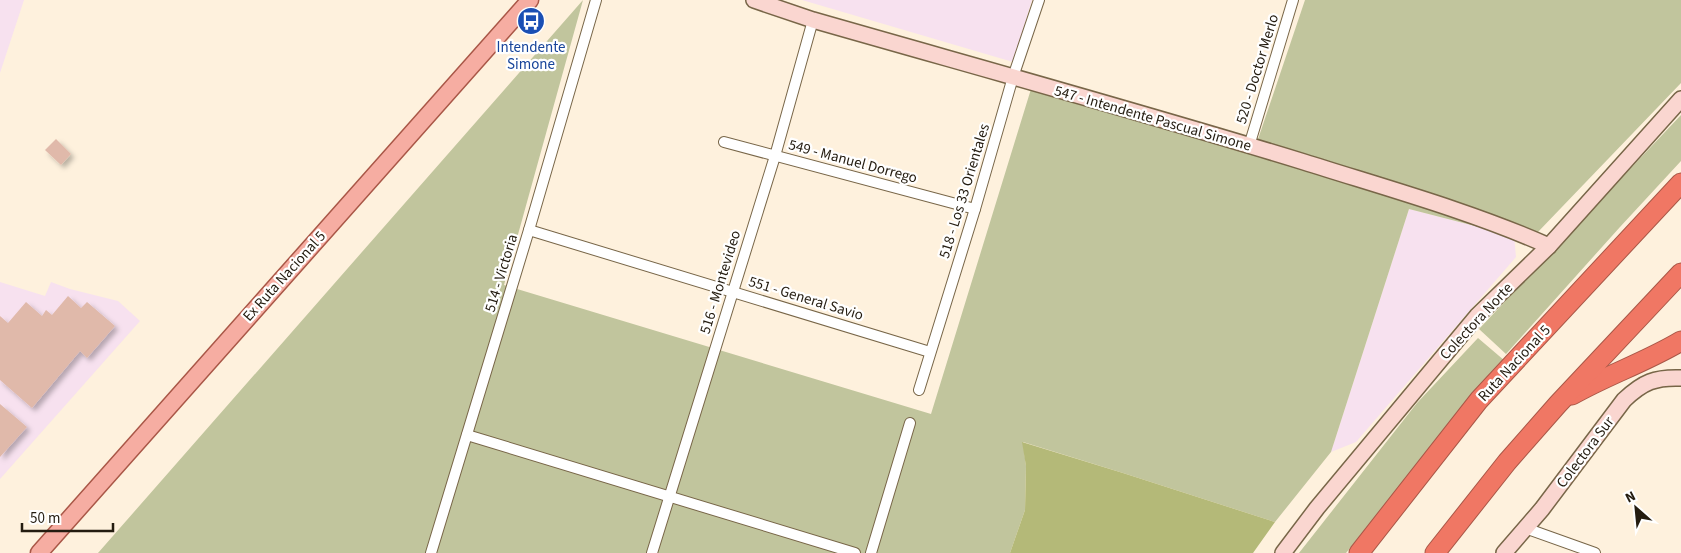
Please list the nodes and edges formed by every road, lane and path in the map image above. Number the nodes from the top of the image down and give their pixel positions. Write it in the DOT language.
graph roads {
  1 [pos="530,0"];
  2 [pos="596,0"];
  3 [pos="754,0"];
  4 [pos="1040,0"];
  5 [pos="1293,0"];
  6 [pos="813,20"];
  7 [pos="1013,77"];
  8 [pos="1681,99"];
  9 [pos="724,142"];
  10 [pos="1250,146"];
  11 [pos="775,156"];
  12 [pos="1681,183"];
  13 [pos="975,209"];
  14 [pos="529,230"];
  15 [pos="1549,246"];
  16 [pos="1681,272"];
  17 [pos="733,291"];
  18 [pos="1681,341"];
  19 [pos="930,352"];
  20 [pos="1681,378"];
  21 [pos="919,390"];
  22 [pos="1558,404"];
  23 [pos="910,423"];
  24 [pos="467,435"];
  25 [pos="670,496"];
  26 [pos="1525,528"];
  27 [pos="39,553"];
  28 [pos="431,553"];
  29 [pos="652,553"];
  30 [pos="855,553"];
  31 [pos="871,553"];
  32 [pos="1283,553"];
  33 [pos="1358,553"];
  34 [pos="1435,553"];
  35 [pos="1504,553"];
  36 [pos="1595,553"];
  1 -- 27 [label="main road, Ex Ruta Nacional 5"];
  2 -- 14 [label="street, 514 - Victoria"];
  3 -- 6 [label="street, 547 - Intendente Pascual Simone"];
  4 -- 7 [label="street, 518 - Los 33 Orientales"];
  5 -- 10 [label="street, 520 - Doctor Merlo"];
  6 -- 7 [label="street, 547 - Intendente Pascual Simone"];
  6 -- 11 [label="street, 516 - Montevideo"];
  7 -- 10 [label="street, 547 - Intendente Pascual Simone"];
  7 -- 13 [label="street, 518 - Los 33 Orientales"];
  8 -- 15 [label="street, Colectora Norte"];
  9 -- 11 [label="street, 549 - Manuel Dorrego"];
  10 -- 15 [label="street, 547 - Intendente Pascual Simone"];
  11 -- 13 [label="street, 549 - Manuel Dorrego"];
  11 -- 17 [label="street, 516 - Montevideo"];
  12 -- 33 [label="highway, Ruta Nacional 5"];
  13 -- 19 [label="street, 518 - Los 33 Orientales"];
  14 -- 17 [label="street, 551 - General Savio"];
  14 -- 24 [label="street, 514 - Victoria"];
  15 -- 32 [label="street, Colectora Norte"];
  16 -- 22 [label="highway"];
  17 -- 19 [label="street, 551 - General Savio"];
  17 -- 25 [label="street, 516 - Montevideo"];
  18 -- 22 [label="highway"];
  19 -- 21 [label="street, 518 - Los 33 Orientales"];
  20 -- 26 [label="street, Colectora Sur"];
  22 -- 34 [label="highway"];
  23 -- 31 [label="street"];
  24 -- 25 [label="street"];
  24 -- 28 [label="street, 514 - Victoria"];
  25 -- 29 [label="street, 516 - Montevideo"];
  25 -- 30 [label="street"];
  26 -- 35 [label="street, Colectora Sur"];
  26 -- 36 [label="street"];
}
